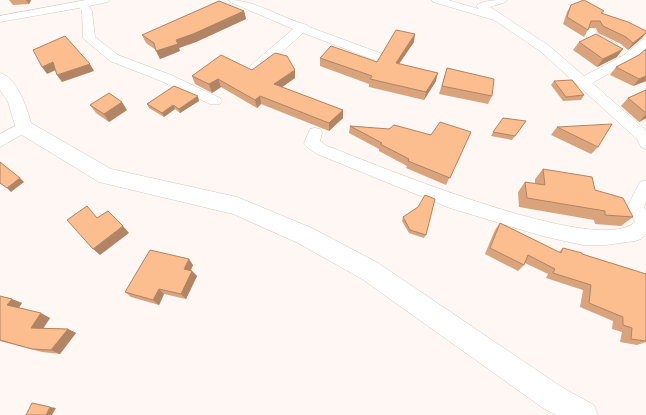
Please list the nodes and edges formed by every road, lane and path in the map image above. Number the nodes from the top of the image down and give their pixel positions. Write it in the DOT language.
graph roads {
  1 [pos="104,0"];
  2 [pos="234,0"];
  3 [pos="437,0"];
  4 [pos="502,0"];
  5 [pos="83,5"];
  6 [pos="451,5"];
  7 [pos="481,6"];
  8 [pos="497,18"];
  9 [pos="0,19"];
  10 [pos="303,28"];
  11 [pos="591,30"];
  12 [pos="646,43"];
  13 [pos="376,56"];
  14 [pos="628,58"];
  15 [pos="255,69"];
  16 [pos="0,78"];
  17 [pos="582,83"];
  18 [pos="215,101"];
  19 [pos="23,128"];
  20 [pos="315,133"];
  21 [pos="0,141"];
  22 [pos="646,143"];
  23 [pos="646,187"];
  24 [pos="646,224"];
  25 [pos="584,415"];
  1 -- 5 [label="street"];
  2 -- 10 [label="street"];
  3 -- 6 [label="street"];
  4 -- 7 [label="street"];
  5 -- 9 [label="street"];
  5 -- 18 [label="street"];
  6 -- 7 [label="street"];
  6 -- 8 [label="street"];
  7 -- 8 [label="street"];
  8 -- 17 [label="street"];
  10 -- 13 [label="street"];
  10 -- 15 [label="street"];
  11 -- 14 [label="street"];
  12 -- 14 [label="street"];
  14 -- 17 [label="street"];
  16 -- 19 [label="street"];
  17 -- 22 [label="street"];
  19 -- 21 [label="street"];
  19 -- 25 [label="street"];
  20 -- 24 [label="street"];
  23 -- 24 [label="street"];
}
